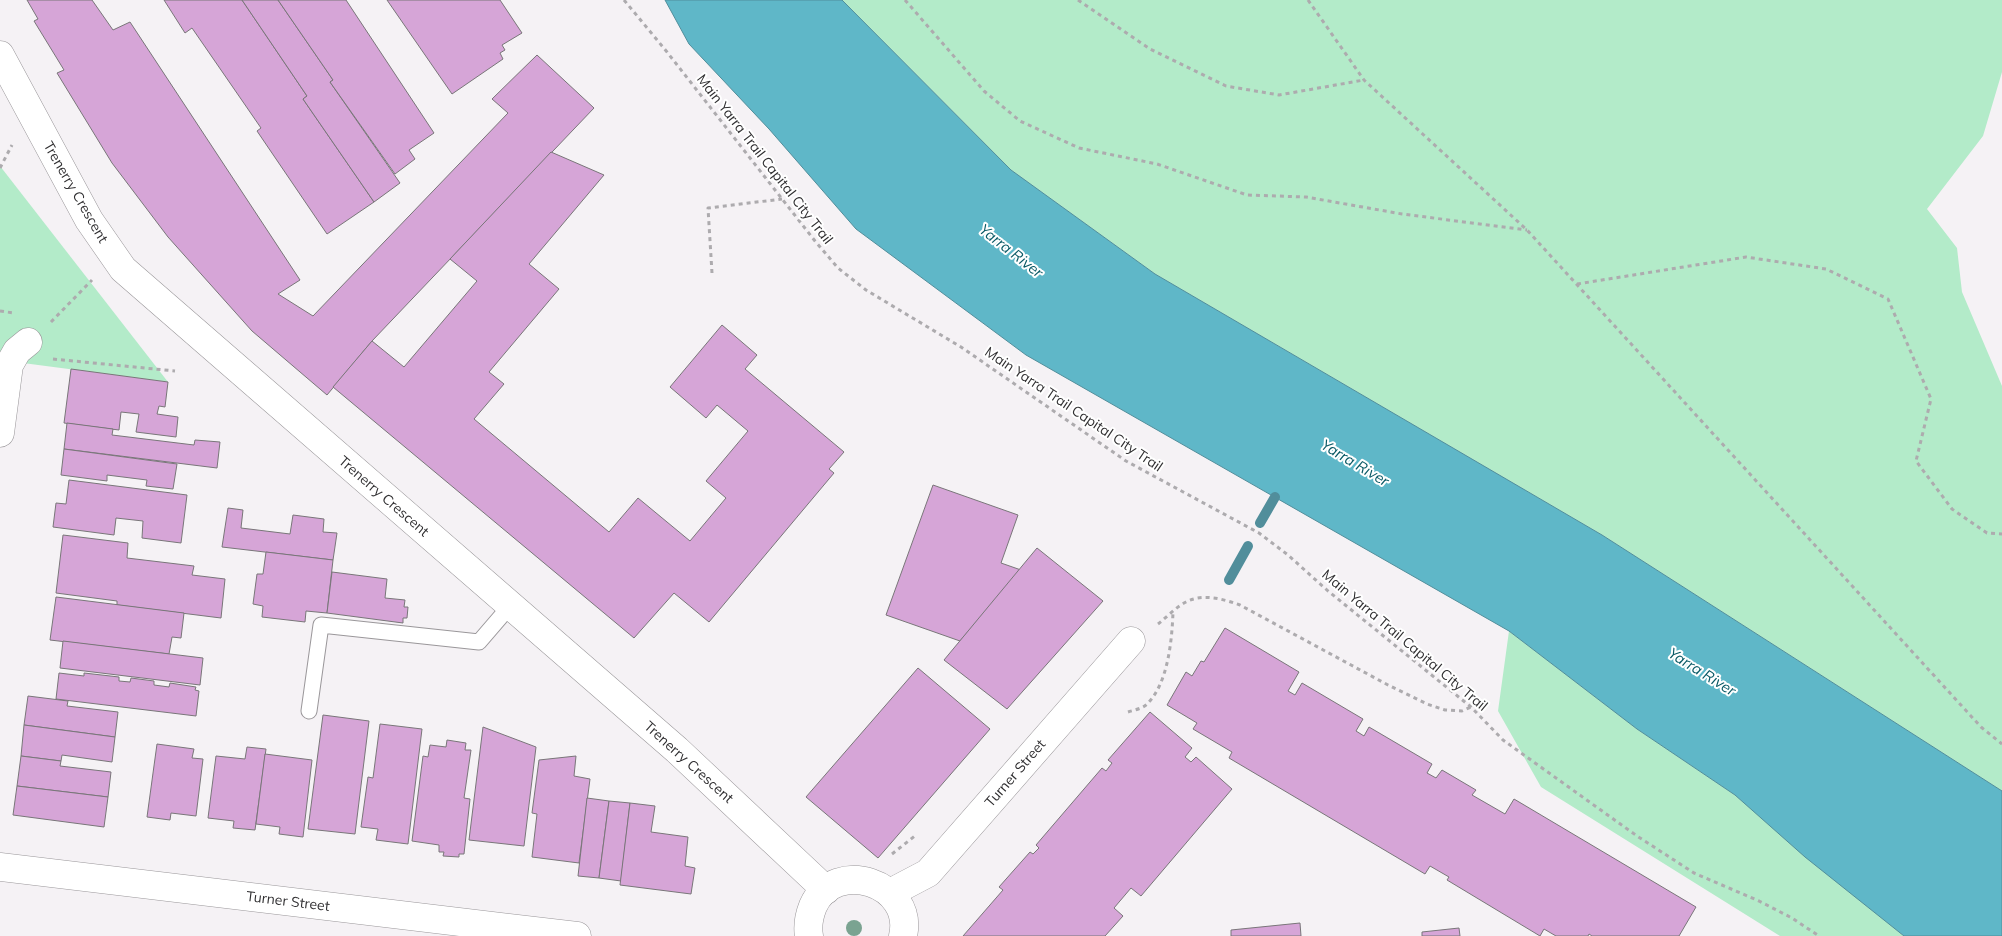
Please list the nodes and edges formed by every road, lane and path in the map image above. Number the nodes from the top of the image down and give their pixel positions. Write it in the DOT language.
graph roads {
  1 [pos="624,0"];
  2 [pos="905,0"];
  3 [pos="1078,0"];
  4 [pos="1308,0"];
  5 [pos="0,55"];
  6 [pos="1364,80"];
  7 [pos="782,199"];
  8 [pos="1527,230"];
  9 [pos="712,273"];
  10 [pos="92,280"];
  11 [pos="1577,284"];
  12 [pos="28,342"];
  13 [pos="49,359"];
  14 [pos="175,371"];
  15 [pos="0,433"];
  16 [pos="2002,534"];
  17 [pos="510,606"];
  18 [pos="1173,612"];
  19 [pos="1131,641"];
  20 [pos="1471,707"];
  21 [pos="309,711"];
  22 [pos="1128,712"];
  23 [pos="2002,744"];
  24 [pos="917,834"];
  25 [pos="898,848"];
  26 [pos="0,867"];
  27 [pos="826,890"];
  28 [pos="890,893"];
  29 [pos="577,936"];
  30 [pos="809,936"];
  31 [pos="903,936"];
  32 [pos="1820,936"];
  1 -- 7 [label="path, Main Yarra Trail Capital City Trail"];
  2 -- 8 [label="path"];
  3 -- 6 [label="path"];
  4 -- 6 [label="path"];
  5 -- 17 [label="street, Trenerry Crescent"];
  6 -- 8 [label="path"];
  7 -- 9 [label="path"];
  7 -- 20 [label="path, Main Yarra Trail Capital City Trail"];
  8 -- 11 [label="path"];
  10 -- 12 [label="path"];
  11 -- 16 [label="path"];
  11 -- 23 [label="path"];
  12 -- 15 [label="street"];
  13 -- 14 [label="path"];
  17 -- 21 [label="lane"];
  17 -- 27 [label="street, Trenerry Crescent"];
  18 -- 19 [label="path"];
  18 -- 20 [label="path"];
  18 -- 22 [label="path"];
  19 -- 28 [label="street, Turner Street"];
  20 -- 32 [label="path, Main Yarra Trail Capital City Trail"];
  24 -- 25 [label="path"];
  26 -- 29 [label="street, Turner Street"];
  27 -- 28 [label="street"];
  27 -- 30 [label="street"];
  28 -- 31 [label="street"];
}
